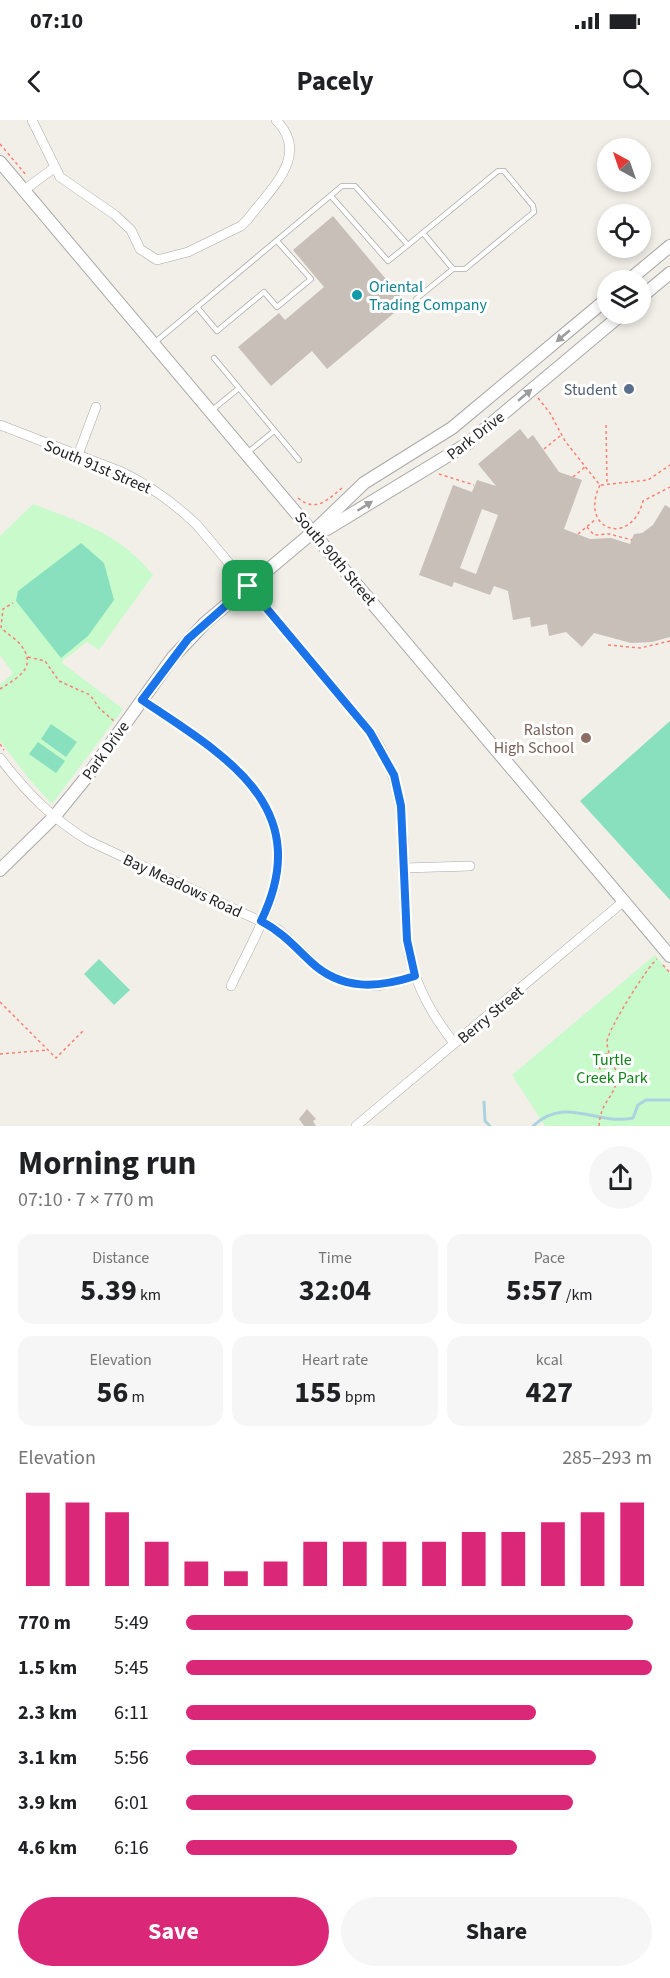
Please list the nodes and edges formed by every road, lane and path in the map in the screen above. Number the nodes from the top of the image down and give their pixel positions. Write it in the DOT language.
graph roads {
  1 [pos="32,120"];
  2 [pos="276,120"];
  3 [pos="0,162"];
  4 [pos="54,168"];
  5 [pos="24,190"];
  6 [pos="331,195"];
  7 [pos="423,233"];
  8 [pos="277,240"];
  9 [pos="408,245"];
  10 [pos="670,246"];
  11 [pos="453,269"];
  12 [pos="641,270"];
  13 [pos="670,273"];
  14 [pos="651,289"];
  15 [pos="416,299"];
  16 [pos="597,307"];
  17 [pos="197,308"];
  18 [pos="610,324"];
  19 [pos="154,343"];
  20 [pos="214,358"];
  21 [pos="239,388"];
  22 [pos="536,394"];
  23 [pos="96,407"];
  24 [pos="211,411"];
  25 [pos="0,425"];
  26 [pos="606,425"];
  27 [pos="274,431"];
  28 [pos="561,435"];
  29 [pos="544,449"];
  30 [pos="247,453"];
  31 [pos="78,455"];
  32 [pos="299,460"];
  33 [pos="670,465"];
  34 [pos="586,467"];
  35 [pos="435,472"];
  36 [pos="573,477"];
  37 [pos="606,484"];
  38 [pos="346,485"];
  39 [pos="474,485"];
  40 [pos="600,485"];
  41 [pos="670,487"];
  42 [pos="312,506"];
  43 [pos="597,518"];
  44 [pos="587,527"];
  45 [pos="313,532"];
  46 [pos="578,534"];
  47 [pos="632,540"];
  48 [pos="248,586"];
  49 [pos="13,603"];
  50 [pos="670,641"];
  51 [pos="608,645"];
  52 [pos="27,657"];
  53 [pos="0,689"];
  54 [pos="142,700"];
  55 [pos="115,721"];
  56 [pos="0,758"];
  57 [pos="54,817"];
  58 [pos="470,866"];
  59 [pos="404,868"];
  60 [pos="0,870"];
  61 [pos="624,901"];
  62 [pos="261,921"];
  63 [pos="670,956"];
  64 [pos="670,973"];
  65 [pos="415,976"];
  66 [pos="231,986"];
  67 [pos="0,1002"];
  68 [pos="84,1030"];
  69 [pos="454,1043"];
  70 [pos="47,1050"];
  71 [pos="0,1054"];
  72 [pos="609,1054"];
  73 [pos="613,1066"];
  74 [pos="356,1126"];
  75 [pos="599,1126"];
  1 -- 4 [label="street"];
  2 -- 4 [label="street"];
  3 -- 5 [label="street, South 90th Street"];
  4 -- 5 [label="street"];
  5 -- 19 [label="street, South 90th Street"];
  6 -- 8 [label="lane"];
  6 -- 9 [label="lane"];
  6 -- 9 [label="lane"];
  7 -- 9 [label="lane"];
  7 -- 11 [label="lane"];
  7 -- 11 [label="lane"];
  8 -- 17 [label="lane"];
  8 -- 17 [label="lane"];
  10 -- 12 [label="street"];
  11 -- 15 [label="lane"];
  13 -- 14 [label="street"];
  16 -- 45 [label="street, Park Drive, one-way"];
  17 -- 19 [label="lane"];
  45 -- 18 [label="street, Park Drive, one-way"];
  19 -- 24 [label="street, South 90th Street"];
  20 -- 21 [label="lane"];
  21 -- 24 [label="lane"];
  21 -- 27 [label="lane"];
  22 -- 28 [label="path"];
  23 -- 31 [label="street"];
  24 -- 30 [label="street, South 90th Street"];
  25 -- 31 [label="street, South 91st Street"];
  26 -- 37 [label="path"];
  27 -- 30 [label="lane"];
  27 -- 32 [label="lane"];
  28 -- 29 [label="path"];
  28 -- 34 [label="path"];
  30 -- 45 [label="street, South 90th Street"];
  31 -- 48 [label="street, South 91st Street"];
  33 -- 37 [label="path"];
  34 -- 36 [label="path"];
  34 -- 40 [label="path"];
  35 -- 39 [label="path"];
  37 -- 40 [label="path"];
  38 -- 42 [label="path"];
  40 -- 43 [label="path"];
  41 -- 43 [label="path"];
  43 -- 44 [label="path"];
  44 -- 46 [label="path"];
  44 -- 47 [label="path"];
  45 -- 48 [label="street, Park Drive"];
  45 -- 61 [label="street, South 90th Street"];
  48 -- 54 [label="street, Park Drive"];
  48 -- 59 [label="street, South 91st Street"];
  49 -- 52 [label="path"];
  50 -- 51 [label="path"];
  52 -- 53 [label="path"];
  52 -- 55 [label="path"];
  54 -- 57 [label="street, Park Drive"];
  54 -- 62 [label="street"];
  56 -- 57 [label="street, Bay Meadows Road"];
  57 -- 60 [label="street, Park Drive"];
  57 -- 62 [label="street, Bay Meadows Road"];
  58 -- 59 [label="street"];
  59 -- 65 [label="street, South 91st Street"];
  61 -- 63 [label="street, South 90th Street"];
  61 -- 69 [label="street, Berry Street"];
  62 -- 65 [label="street, Bay Meadows Road"];
  62 -- 66 [label="street"];
  64 -- 72 [label="path"];
  65 -- 69 [label="street, South 91st Street"];
  67 -- 70 [label="path"];
  68 -- 70 [label="path"];
  69 -- 74 [label="street, Berry Street"];
  70 -- 71 [label="path"];
  72 -- 73 [label="path"];
  72 -- 73 [label="path"];
  73 -- 75 [label="path"];
}
